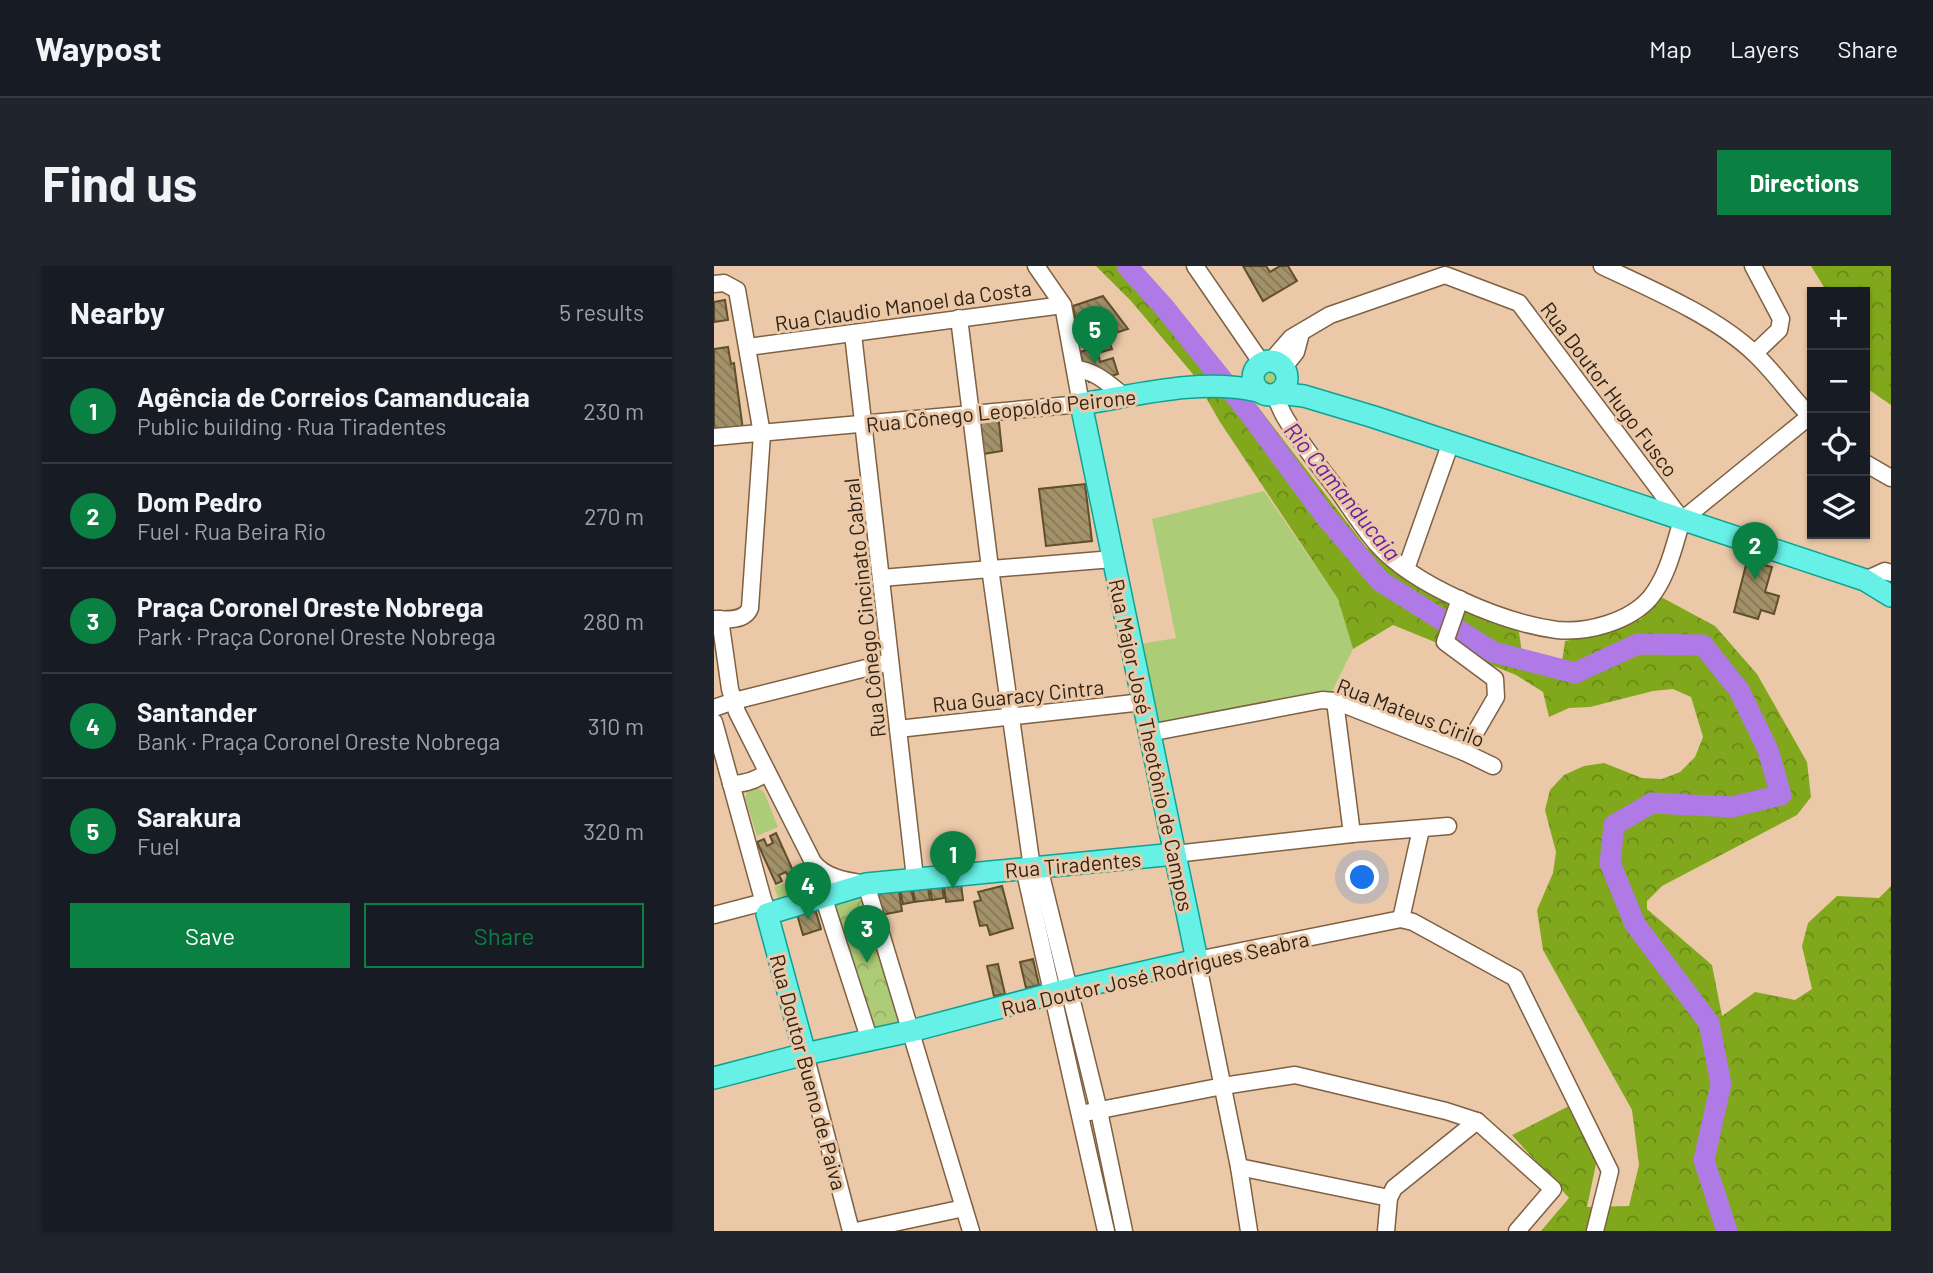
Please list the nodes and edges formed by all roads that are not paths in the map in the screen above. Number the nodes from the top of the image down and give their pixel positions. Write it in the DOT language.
graph roads {
  1 [pos="1036,266"];
  2 [pos="1195,266"];
  3 [pos="1602,266"];
  4 [pos="1753,266"];
  5 [pos="1452,271"];
  6 [pos="714,284"];
  7 [pos="1063,305"];
  8 [pos="959,318"];
  9 [pos="853,334"];
  10 [pos="748,347"];
  11 [pos="1755,354"];
  12 [pos="1075,369"];
  13 [pos="1267,378"];
  14 [pos="1125,397"];
  15 [pos="1081,404"];
  16 [pos="1807,413"];
  17 [pos="971,414"];
  18 [pos="1807,420"];
  19 [pos="865,424"];
  20 [pos="762,434"];
  21 [pos="714,437"];
  22 [pos="1451,442"];
  23 [pos="1870,466"];
  24 [pos="1891,478"];
  25 [pos="1682,520"];
  26 [pos="1112,559"];
  27 [pos="990,568"];
  28 [pos="1406,569"];
  29 [pos="1891,573"];
  30 [pos="881,578"];
  31 [pos="1865,580"];
  32 [pos="1891,596"];
  33 [pos="1460,599"];
  34 [pos="717,619"];
  35 [pos="890,662"];
  36 [pos="734,701"];
  37 [pos="1335,701"];
  38 [pos="1143,702"];
  39 [pos="714,708"];
  40 [pos="1011,717"];
  41 [pos="714,722"];
  42 [pos="898,729"];
  43 [pos="1149,733"];
  44 [pos="1464,752"];
  45 [pos="1493,766"];
  46 [pos="767,772"];
  47 [pos="724,775"];
  48 [pos="1448,826"];
  49 [pos="1421,829"];
  50 [pos="1352,834"];
  51 [pos="1175,854"];
  52 [pos="1031,868"];
  53 [pos="915,878"];
  54 [pos="866,884"];
  55 [pos="823,896"];
  56 [pos="765,908"];
  57 [pos="714,915"];
  58 [pos="1401,919"];
  59 [pos="1197,960"];
  60 [pos="1061,992"];
  61 [pos="911,1031"];
  62 [pos="870,1041"];
  63 [pos="805,1054"];
  64 [pos="714,1078"];
  65 [pos="1223,1086"];
  66 [pos="1098,1111"];
  67 [pos="1080,1114"];
  68 [pos="1477,1121"];
  69 [pos="1239,1167"];
  70 [pos="1389,1198"];
  71 [pos="964,1208"];
  72 [pos="851,1231"];
  73 [pos="856,1231"];
  74 [pos="971,1231"];
  75 [pos="1106,1231"];
  76 [pos="1124,1231"];
  77 [pos="1249,1231"];
  78 [pos="1386,1231"];
  79 [pos="1517,1231"];
  80 [pos="1595,1231"];
  1 -- 7 [label="street, Rua Major José Theotônio de Campos"];
  2 -- 13 [label="street"];
  3 -- 11 [label="street"];
  4 -- 11 [label="street"];
  5 -- 13 [label="street, Rua Doutor Hugo Fusco"];
  5 -- 25 [label="street, Rua Doutor Hugo Fusco"];
  6 -- 10 [label="street"];
  7 -- 8 [label="street, Rua Claudio Manoel da Costa"];
  7 -- 12 [label="street, Rua Major José Theotônio de Campos"];
  8 -- 9 [label="street, Rua Claudio Manoel da Costa"];
  8 -- 17 [label="street"];
  9 -- 10 [label="street, Rua Claudio Manoel da Costa"];
  9 -- 19 [label="street, Rua Cônego Cincinato Cabral"];
  10 -- 20 [label="street"];
  11 -- 16 [label="street"];
  12 -- 14 [label="street"];
  12 -- 15 [label="street, Rua Major José Theotônio de Campos"];
  13 -- 14 [label="main road, Rua Cônego Leopoldo Peirone"];
  13 -- 22 [label="main road, Rua Cônego Leopoldo Peirone"];
  13 -- 28 [label="street"];
  14 -- 15 [label="main road, Rua Cônego Leopoldo Peirone"];
  15 -- 17 [label="street, Rua Cônego Leopoldo Peirone"];
  15 -- 26 [label="main road, Rua Major José Theotônio de Campos"];
  17 -- 19 [label="street, Rua Cônego Leopoldo Peirone"];
  17 -- 27 [label="street"];
  18 -- 25 [label="street"];
  19 -- 20 [label="street, Rua Cônego Leopoldo Peirone"];
  19 -- 30 [label="street, Rua Cônego Cincinato Cabral"];
  20 -- 21 [label="street, Rua Cônego Leopoldo Peirone"];
  20 -- 34 [label="street"];
  22 -- 25 [label="main road, Rua Cônego Leopoldo Peirone"];
  22 -- 28 [label="street"];
  23 -- 24 [label="street"];
  25 -- 31 [label="main road, Rua Cônego Leopoldo Peirone"];
  25 -- 33 [label="street"];
  26 -- 27 [label="street"];
  26 -- 38 [label="main road, Rua Major José Theotônio de Campos"];
  27 -- 30 [label="street"];
  27 -- 40 [label="street"];
  28 -- 33 [label="street"];
  29 -- 31 [label="street"];
  30 -- 35 [label="street, Rua Cônego Cincinato Cabral"];
  31 -- 32 [label="main road, Rua Cônego Leopoldo Peirone"];
  33 -- 44 [label="street"];
  34 -- 36 [label="street"];
  35 -- 36 [label="street"];
  35 -- 42 [label="street, Rua Cônego Cincinato Cabral"];
  36 -- 39 [label="street"];
  36 -- 46 [label="street"];
  37 -- 43 [label="street, Rua Mateus Cirilo"];
  37 -- 44 [label="street, Rua Mateus Cirilo"];
  37 -- 50 [label="street"];
  38 -- 40 [label="street, Rua Guaracy Cintra"];
  38 -- 43 [label="main road, Rua Major José Theotônio de Campos"];
  40 -- 42 [label="street, Rua Guaracy Cintra"];
  40 -- 52 [label="street"];
  41 -- 47 [label="street"];
  42 -- 53 [label="street, Rua Cônego Cincinato Cabral"];
  43 -- 51 [label="main road, Rua Major José Theotônio de Campos"];
  44 -- 45 [label="street, Rua Mateus Cirilo"];
  46 -- 47 [label="street"];
  46 -- 54 [label="street"];
  47 -- 56 [label="street"];
  48 -- 49 [label="street, Rua Tiradentes"];
  49 -- 50 [label="street, Rua Tiradentes"];
  49 -- 58 [label="street"];
  50 -- 51 [label="street, Rua Tiradentes"];
  51 -- 52 [label="main road, Rua Tiradentes"];
  51 -- 59 [label="main road, Rua Major José Theotônio de Campos"];
  52 -- 53 [label="main road, Rua Tiradentes"];
  52 -- 60 [label="street"];
  53 -- 54 [label="main road, Rua Tiradentes"];
  54 -- 55 [label="main road, Rua Tiradentes"];
  54 -- 61 [label="street"];
  55 -- 56 [label="main road, Rua Tiradentes"];
  55 -- 62 [label="street"];
  56 -- 57 [label="street"];
  56 -- 63 [label="main road, Rua Doutor Bueno de Paiva"];
  58 -- 59 [label="street, Rua Doutor José Rodrigues Seabra"];
  58 -- 80 [label="street"];
  59 -- 60 [label="main road, Rua Doutor José Rodrigues Seabra"];
  59 -- 65 [label="street, Rua Major José Theotônio de Campos"];
  60 -- 61 [label="main road, Rua Doutor José Rodrigues Seabra"];
  60 -- 66 [label="street"];
  60 -- 67 [label="street"];
  61 -- 62 [label="main road, Rua Doutor José Rodrigues Seabra"];
  61 -- 71 [label="street"];
  62 -- 63 [label="main road, Rua Doutor José Rodrigues Seabra"];
  63 -- 64 [label="main road, Rua Doutor José Rodrigues Seabra"];
  63 -- 72 [label="street, Rua Doutor Bueno de Paiva"];
  65 -- 66 [label="street"];
  65 -- 68 [label="street"];
  65 -- 69 [label="street, Rua Major José Theotônio de Campos"];
  66 -- 67 [label="street"];
  66 -- 76 [label="street"];
  67 -- 75 [label="street"];
  68 -- 70 [label="street"];
  68 -- 79 [label="street"];
  69 -- 70 [label="street"];
  69 -- 77 [label="street, Rua Major José Theotônio de Campos"];
  70 -- 78 [label="street"];
  71 -- 73 [label="street"];
  71 -- 74 [label="street"];
}
